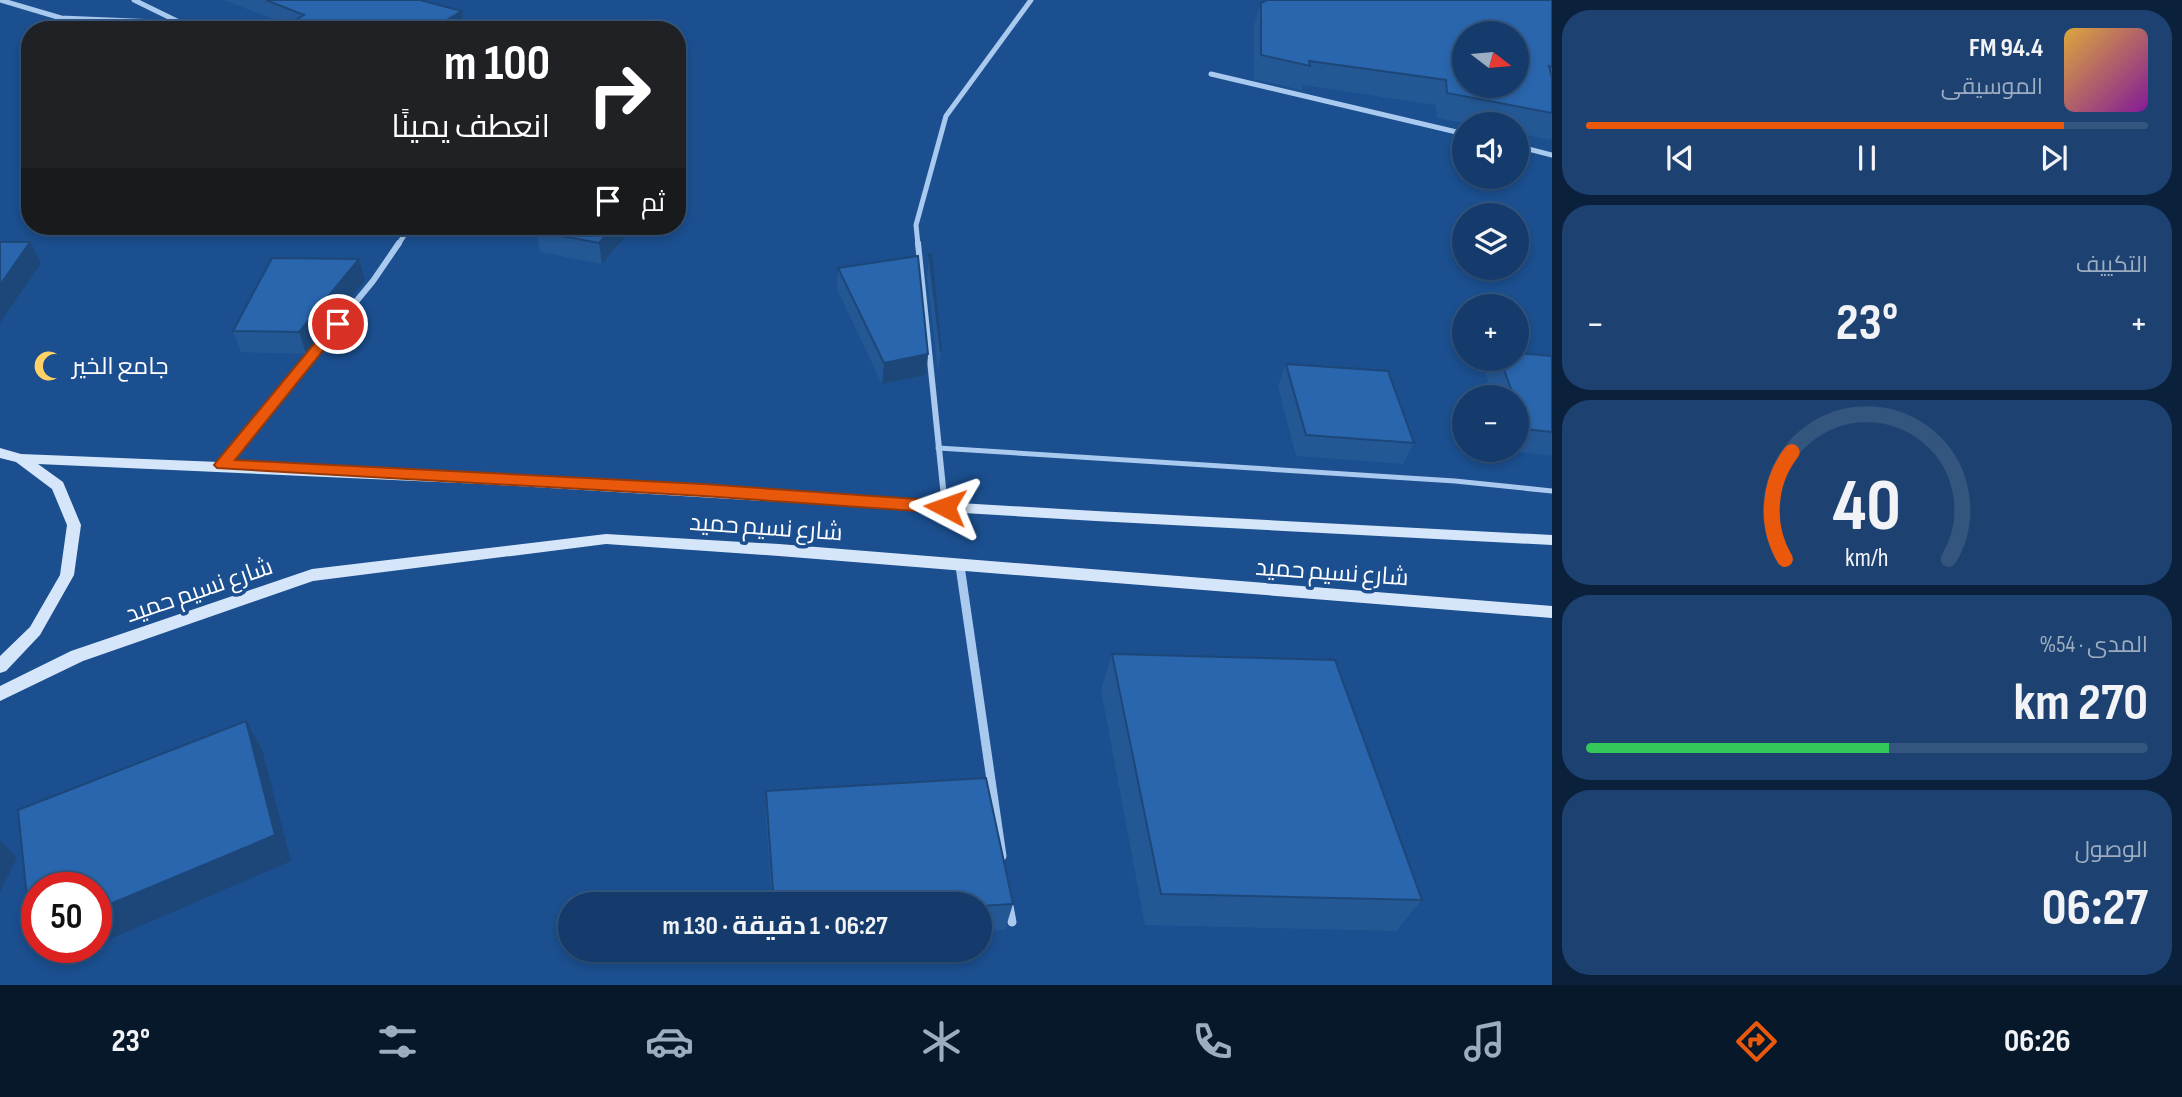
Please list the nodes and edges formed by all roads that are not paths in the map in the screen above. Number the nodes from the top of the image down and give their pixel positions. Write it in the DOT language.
graph roads {
  1 [pos="134,0"];
  2 [pos="1031,0"];
  3 [pos="0,1"];
  4 [pos="133,21"];
  5 [pos="177,21"];
  6 [pos="1211,74"];
  7 [pos="1452,131"];
  8 [pos="1529,149"];
  9 [pos="1552,155"];
  10 [pos="404,235"];
  11 [pos="338,324"];
  12 [pos="329,335"];
  13 [pos="938,448"];
  14 [pos="0,453"];
  15 [pos="21,459"];
  16 [pos="222,465"];
  17 [pos="1552,491"];
  18 [pos="945,507"];
  19 [pos="1552,540"];
  20 [pos="960,566"];
  21 [pos="1552,612"];
  22 [pos="0,666"];
  23 [pos="0,694"];
  24 [pos="1004,867"];
  25 [pos="1008,895"];
  26 [pos="1012,922"];
  1 -- 5 [label="street"];
  2 -- 13 [label="street"];
  3 -- 4 [label="street"];
  6 -- 7 [label="street"];
  8 -- 9 [label="street"];
  10 -- 11 [label="street"];
  12 -- 16 [label="street"];
  13 -- 17 [label="lane"];
  13 -- 18 [label="street"];
  14 -- 15 [label="main road"];
  15 -- 16 [label="main road, شارع نسيم حميد"];
  15 -- 22 [label="main road"];
  16 -- 18 [label="main road, شارع نسيم حميد"];
  18 -- 19 [label="main road, شارع نسيم حميد"];
  20 -- 21 [label="main road, شارع نسيم حميد"];
  20 -- 23 [label="main road, شارع نسيم حميد"];
  20 -- 24 [label="street"];
  25 -- 26 [label="street"];
}
